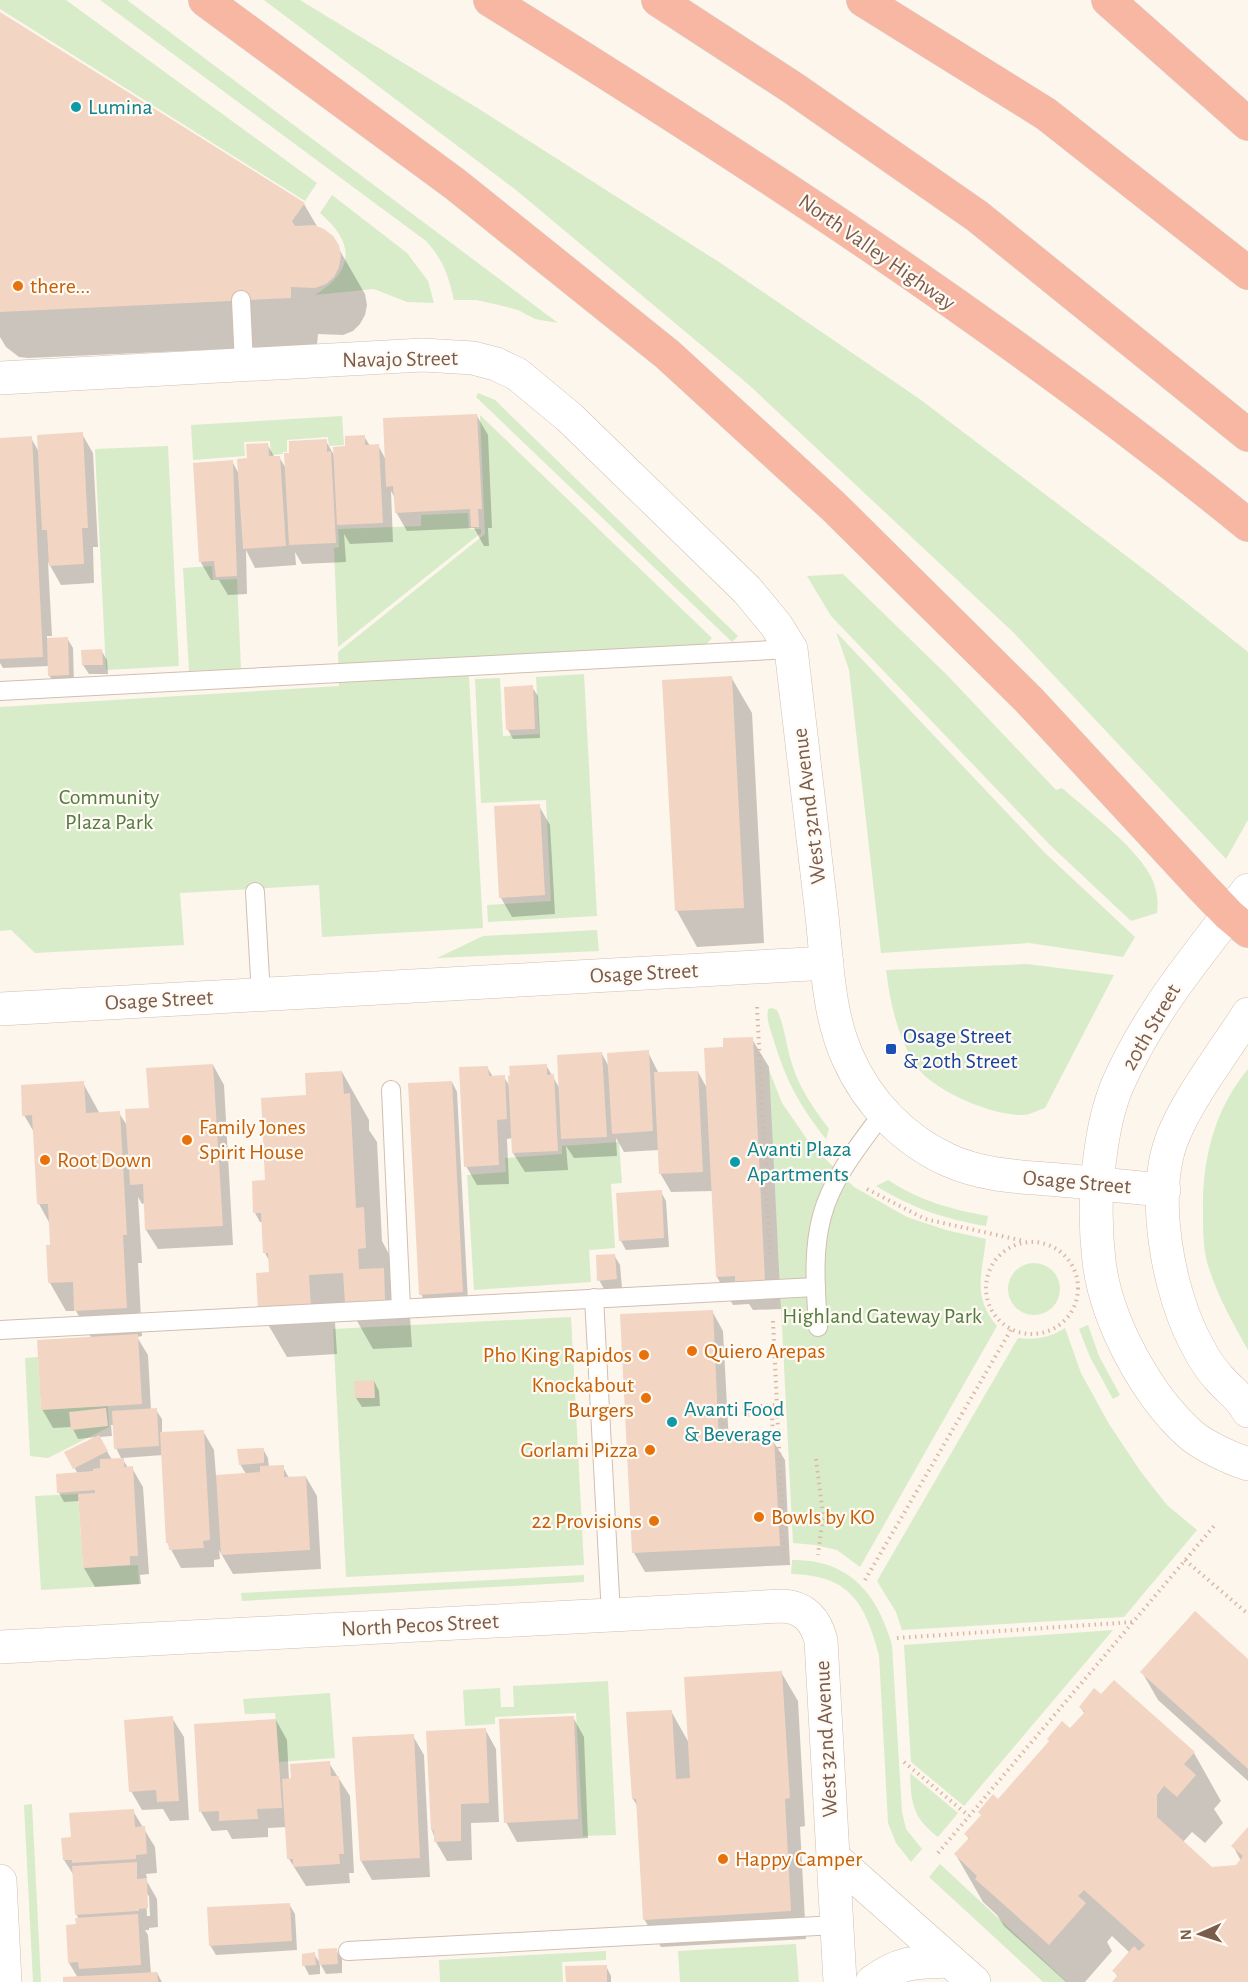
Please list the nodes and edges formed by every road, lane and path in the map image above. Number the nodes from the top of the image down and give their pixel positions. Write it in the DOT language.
graph roads {
  1 [pos="205,0"];
  2 [pos="490,0"];
  3 [pos="658,0"];
  4 [pos="863,0"];
  5 [pos="1108,0"];
  6 [pos="1248,124"];
  7 [pos="1248,273"];
  8 [pos="241,300"];
  9 [pos="244,364"];
  10 [pos="0,378"];
  11 [pos="1248,435"];
  12 [pos="1248,525"];
  13 [pos="791,649"];
  14 [pos="0,691"];
  15 [pos="255,892"];
  16 [pos="1242,912"];
  17 [pos="827,963"];
  18 [pos="261,995"];
  19 [pos="0,1009"];
  20 [pos="1248,1014"];
  21 [pos="391,1090"];
  22 [pos="883,1113"];
  23 [pos="1096,1184"];
  24 [pos="862,1186"];
  25 [pos="1164,1190"];
  26 [pos="1028,1242"];
  27 [pos="816,1287"];
  28 [pos="594,1298"];
  29 [pos="401,1308"];
  30 [pos="818,1328"];
  31 [pos="1011,1328"];
  32 [pos="0,1330"];
  33 [pos="717,1404"];
  34 [pos="777,1405"];
  35 [pos="1248,1411"];
  36 [pos="816,1459"];
  37 [pos="1248,1464"];
  38 [pos="1214,1526"];
  39 [pos="818,1555"];
  40 [pos="1185,1560"];
  41 [pos="865,1580"];
  42 [pos="1248,1614"];
  43 [pos="611,1615"];
  44 [pos="1133,1622"];
  45 [pos="897,1638"];
  46 [pos="821,1641"];
  47 [pos="0,1647"];
  48 [pos="904,1761"];
  49 [pos="969,1816"];
  50 [pos="938,1853"];
  51 [pos="833,1857"];
  52 [pos="0,1881"];
  53 [pos="836,1925"];
  54 [pos="348,1951"];
  55 [pos="962,1972"];
  56 [pos="5,1982"];
  57 [pos="840,1982"];
  58 [pos="872,1982"];
  1 -- 16 [label="highway"];
  2 -- 12 [label="highway, North Valley Highway"];
  3 -- 11 [label="highway"];
  4 -- 7 [label="highway"];
  5 -- 6 [label="highway"];
  8 -- 9 [label="lane"];
  9 -- 10 [label="street, Navajo Street"];
  9 -- 13 [label="street, Navajo Street"];
  13 -- 14 [label="lane"];
  13 -- 17 [label="street, West 32nd Avenue"];
  15 -- 18 [label="lane"];
  16 -- 23 [label="street, 20th Street"];
  17 -- 18 [label="street, Osage Street"];
  17 -- 22 [label="street, Osage Street"];
  18 -- 19 [label="street, Osage Street"];
  20 -- 25 [label="street"];
  21 -- 29 [label="lane"];
  22 -- 23 [label="street, Osage Street"];
  22 -- 27 [label="lane"];
  23 -- 25 [label="street, Osage Street"];
  23 -- 37 [label="street, 20th Street"];
  24 -- 26 [label="path"];
  25 -- 35 [label="street"];
  26 -- 31 [label="path"];
  26 -- 31 [label="path"];
  27 -- 28 [label="lane"];
  27 -- 30 [label="lane"];
  28 -- 29 [label="lane"];
  28 -- 43 [label="lane"];
  29 -- 32 [label="lane"];
  31 -- 41 [label="path"];
  33 -- 34 [label="path"];
  36 -- 39 [label="path"];
  38 -- 40 [label="path"];
  40 -- 42 [label="path"];
  40 -- 44 [label="path"];
  43 -- 46 [label="street, North Pecos Street"];
  43 -- 47 [label="street, North Pecos Street"];
  44 -- 45 [label="path"];
  44 -- 49 [label="path"];
  46 -- 51 [label="street, West 32nd Avenue"];
  48 -- 49 [label="path"];
  49 -- 50 [label="path"];
  51 -- 53 [label="street, West 32nd Avenue"];
  51 -- 55 [label="street"];
  52 -- 56 [label="street"];
  53 -- 54 [label="lane"];
  53 -- 57 [label="street, West 32nd Avenue"];
  55 -- 58 [label="street"];
}
